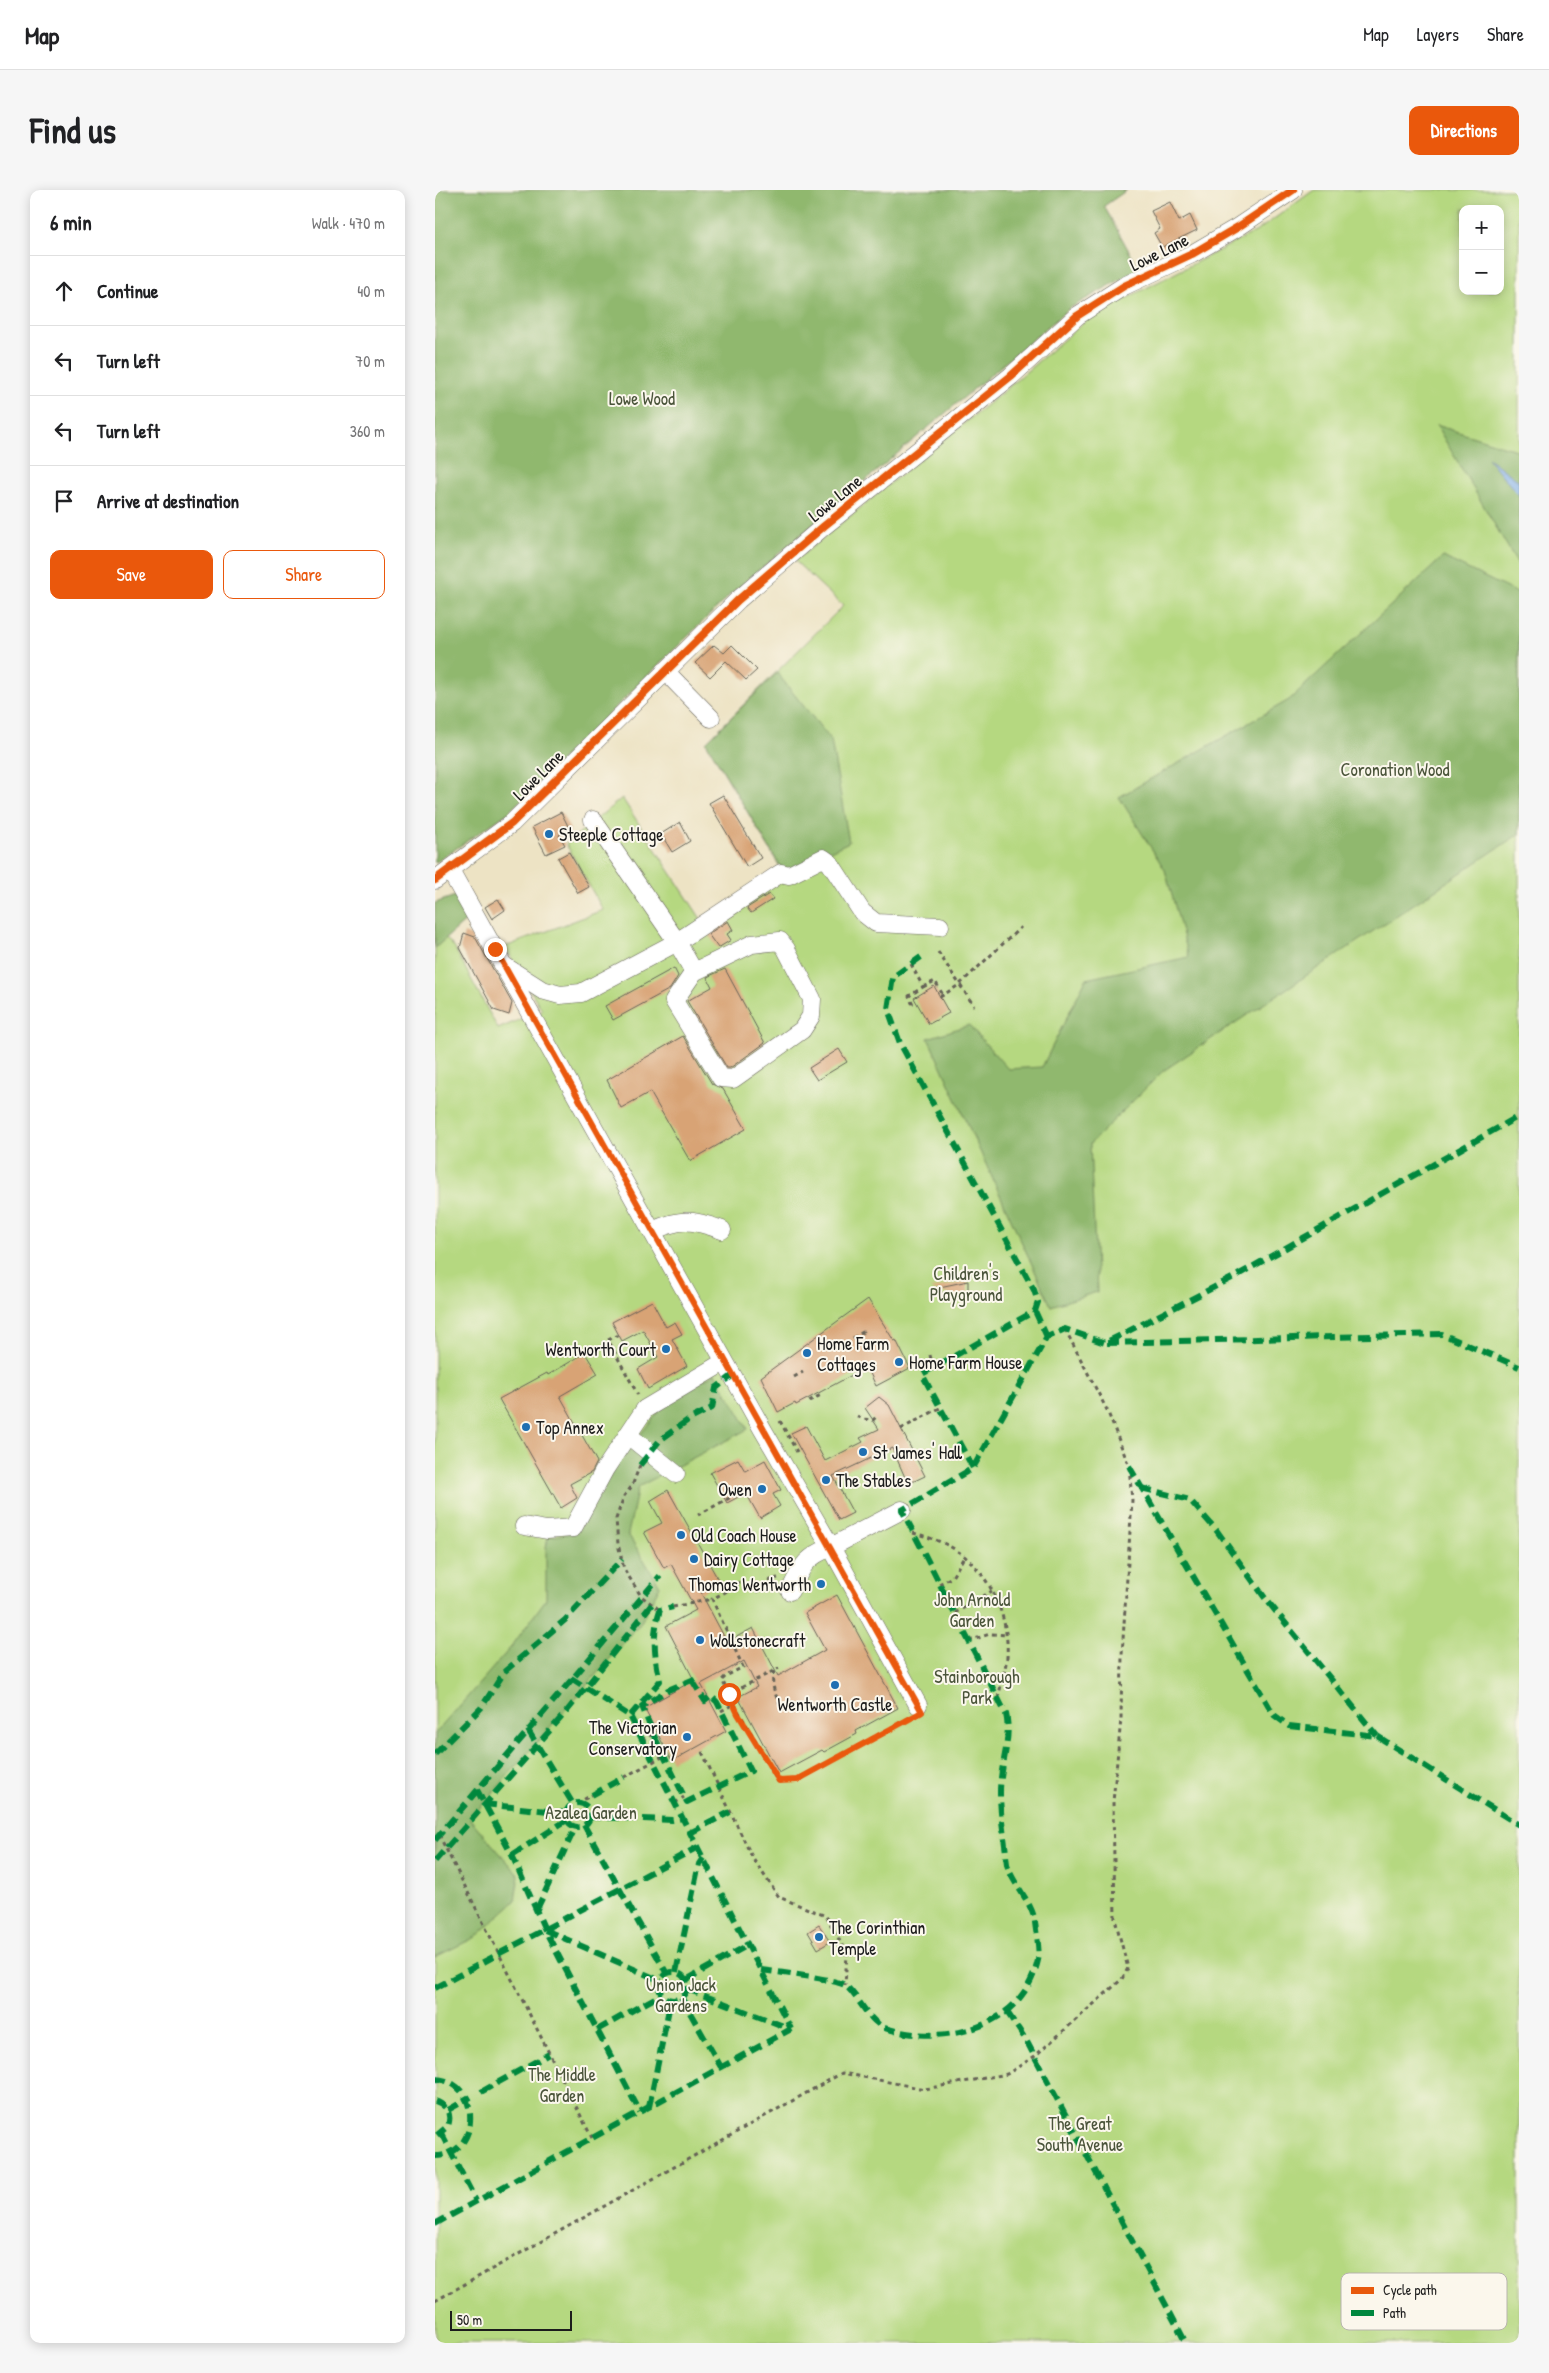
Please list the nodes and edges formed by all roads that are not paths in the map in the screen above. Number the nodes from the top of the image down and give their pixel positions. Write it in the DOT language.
graph roads {
  1 [pos="1293,190"];
  2 [pos="665,671"];
  3 [pos="711,718"];
  4 [pos="593,820"];
  5 [pos="450,870"];
  6 [pos="435,880"];
  7 [pos="940,926"];
  8 [pos="677,942"];
  9 [pos="504,966"];
  10 [pos="694,972"];
  11 [pos="722,1230"];
  12 [pos="651,1231"];
  13 [pos="725,1362"];
  14 [pos="628,1435"];
  15 [pos="676,1474"];
  16 [pos="902,1510"];
  17 [pos="524,1526"];
  18 [pos="831,1547"];
  19 [pos="790,1591"];
  20 [pos="918,1705"];
  1 -- 2 [label="street, Lowe Lane"];
  2 -- 3 [label="street"];
  2 -- 5 [label="street, Lowe Lane"];
  4 -- 8 [label="street"];
  5 -- 6 [label="street, Lowe Lane"];
  5 -- 9 [label="street"];
  7 -- 8 [label="street"];
  8 -- 9 [label="street"];
  8 -- 10 [label="street"];
  9 -- 12 [label="street"];
  10 -- 10 [label="street"];
  11 -- 12 [label="street"];
  12 -- 13 [label="street"];
  13 -- 14 [label="street"];
  13 -- 18 [label="street"];
  14 -- 15 [label="street"];
  14 -- 17 [label="street"];
  16 -- 18 [label="street"];
  18 -- 19 [label="street"];
  18 -- 20 [label="street"];
}
